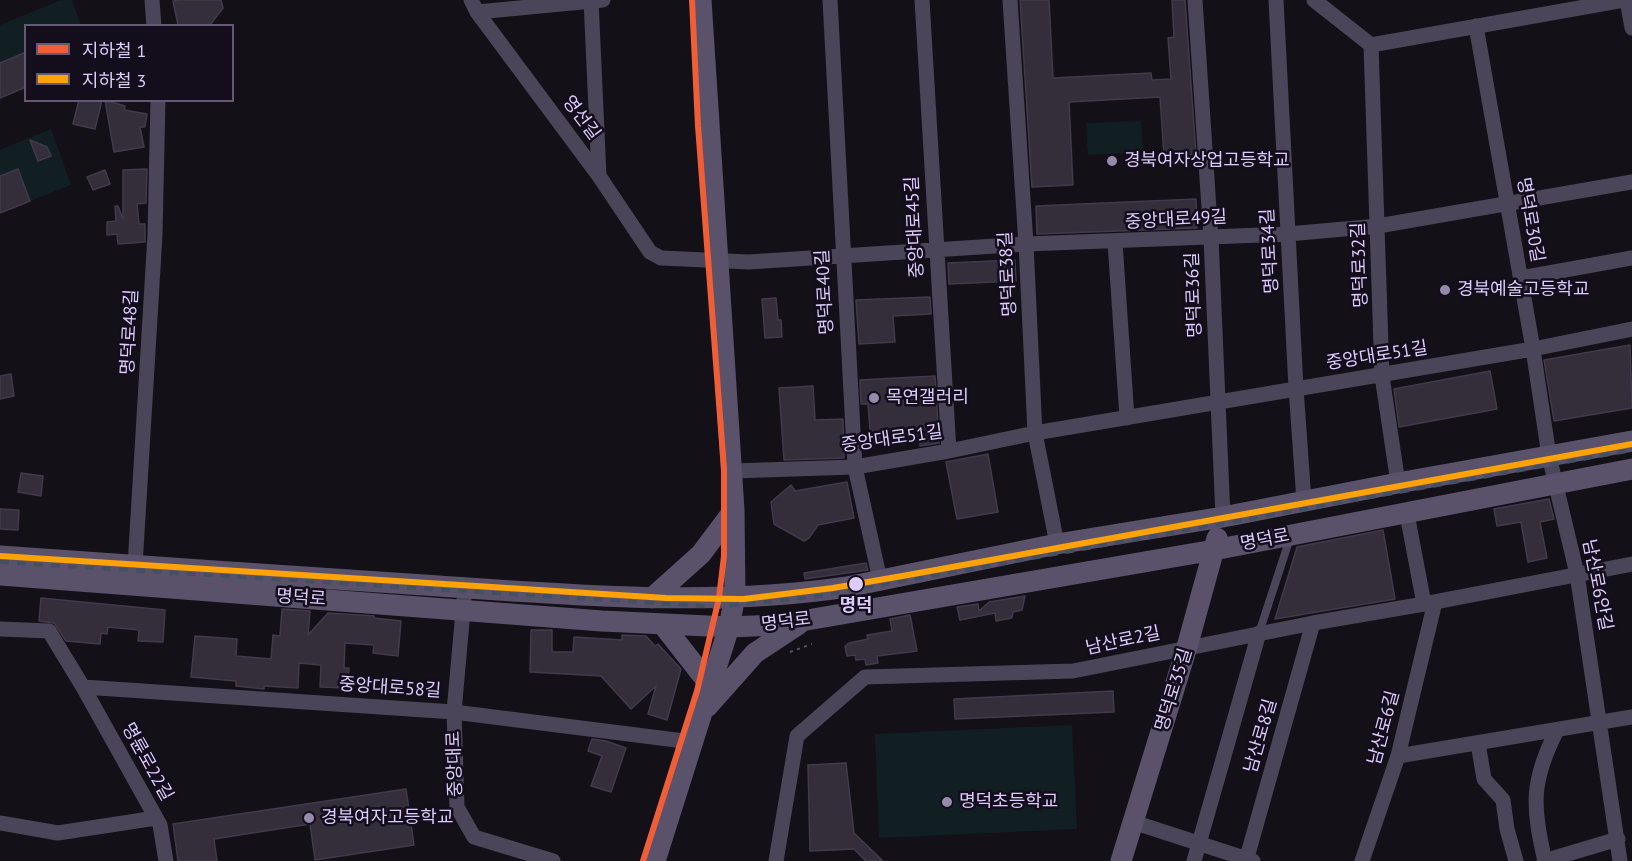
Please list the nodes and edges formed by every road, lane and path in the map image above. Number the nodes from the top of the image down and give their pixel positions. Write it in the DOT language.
graph roads {
  1 [pos="152,0"];
  2 [pos="591,0"];
  3 [pos="603,0"];
  4 [pos="701,0"];
  5 [pos="830,0"];
  6 [pos="921,0"];
  7 [pos="1010,0"];
  8 [pos="1195,0"];
  9 [pos="1276,0"];
  10 [pos="1314,0"];
  11 [pos="1626,0"];
  12 [pos="474,6"];
  13 [pos="1551,6"];
  14 [pos="154,24"];
  15 [pos="1476,26"];
  16 [pos="1632,28"];
  17 [pos="1371,45"];
  18 [pos="158,102"];
  19 [pos="599,176"];
  20 [pos="1632,182"];
  21 [pos="1507,204"];
  22 [pos="1378,226"];
  23 [pos="1288,234"];
  24 [pos="1211,238"];
  25 [pos="1115,242"];
  26 [pos="1026,244"];
  27 [pos="936,250"];
  28 [pos="843,256"];
  29 [pos="661,258"];
  30 [pos="1632,258"];
  31 [pos="718,260"];
  32 [pos="1521,278"];
  33 [pos="1632,329"];
  34 [pos="1533,349"];
  35 [pos="1382,376"];
  36 [pos="1296,388"];
  37 [pos="1217,403"];
  38 [pos="1127,418"];
  39 [pos="1035,433"];
  40 [pos="1632,441"];
  41 [pos="949,451"];
  42 [pos="1549,456"];
  43 [pos="855,467"];
  44 [pos="1632,469"];
  45 [pos="732,471"];
  46 [pos="1398,483"];
  47 [pos="1556,483"];
  48 [pos="1304,501"];
  49 [pos="734,510"];
  50 [pos="1407,514"];
  51 [pos="1223,517"];
  52 [pos="1290,536"];
  53 [pos="1057,544"];
  54 [pos="1214,550"];
  55 [pos="0,555"];
  56 [pos="1632,564"];
  57 [pos="135,566"];
  58 [pos="1577,574"];
  59 [pos="0,575"];
  60 [pos="880,580"];
  61 [pos="465,588"];
  62 [pos="735,596"];
  63 [pos="652,598"];
  64 [pos="1429,603"];
  65 [pos="463,611"];
  66 [pos="803,621"];
  67 [pos="1313,623"];
  68 [pos="663,625"];
  69 [pos="729,627"];
  70 [pos="0,629"];
  71 [pos="1259,633"];
  72 [pos="812,644"];
  73 [pos="1187,647"];
  74 [pos="782,655"];
  75 [pos="710,685"];
  76 [pos="83,687"];
  77 [pos="454,712"];
  78 [pos="702,712"];
  79 [pos="1632,717"];
  80 [pos="1600,723"];
  81 [pos="1557,730"];
  82 [pos="692,742"];
  83 [pos="1478,743"];
  84 [pos="1398,756"];
  85 [pos="156,818"];
  86 [pos="1133,822"];
  87 [pos="0,823"];
  88 [pos="1618,839"];
  89 [pos="1200,844"];
  90 [pos="1579,856"];
  91 [pos="1249,860"];
  92 [pos="166,861"];
  93 [pos="553,861"];
  94 [pos="655,861"];
  95 [pos="776,861"];
  96 [pos="1121,861"];
  97 [pos="1194,861"];
  98 [pos="1362,861"];
  99 [pos="1516,861"];
  100 [pos="1545,861"];
  101 [pos="1620,861"];
  1 -- 14 [label="street"];
  2 -- 3 [label="street"];
  2 -- 12 [label="street"];
  2 -- 19 [label="street"];
  4 -- 31 [label="main road"];
  5 -- 28 [label="street, 명덕로40길"];
  6 -- 27 [label="street, 중앙대로45길"];
  7 -- 26 [label="street, 명덕로38길"];
  8 -- 24 [label="street, 명덕로36길"];
  9 -- 23 [label="street, 명덕로34길"];
  10 -- 17 [label="street"];
  11 -- 13 [label="street"];
  11 -- 16 [label="street"];
  12 -- 19 [label="street, 영선길"];
  13 -- 15 [label="street"];
  15 -- 17 [label="street"];
  15 -- 21 [label="street, 명덕로30길"];
  17 -- 22 [label="street, 명덕로32길"];
  18 -- 57 [label="street, 명덕로48길"];
  19 -- 29 [label="street, 영선길"];
  20 -- 21 [label="street, 중앙대로49길"];
  21 -- 22 [label="street, 중앙대로49길"];
  21 -- 32 [label="street, 명덕로30길"];
  22 -- 23 [label="street, 중앙대로49길"];
  22 -- 35 [label="street, 명덕로32길"];
  23 -- 24 [label="street, 중앙대로49길"];
  23 -- 36 [label="street, 명덕로34길"];
  24 -- 25 [label="street, 중앙대로49길"];
  24 -- 37 [label="street, 명덕로36길"];
  25 -- 26 [label="street, 중앙대로49길"];
  25 -- 38 [label="street"];
  26 -- 27 [label="street, 중앙대로49길"];
  26 -- 39 [label="street, 명덕로38길"];
  27 -- 28 [label="street, 중앙대로49길"];
  27 -- 41 [label="street, 중앙대로45길"];
  28 -- 31 [label="street, 중앙대로49길"];
  28 -- 43 [label="street, 명덕로40길"];
  29 -- 31 [label="street, 중앙대로49길"];
  30 -- 32 [label="street"];
  31 -- 45 [label="main road"];
  32 -- 34 [label="street, 명덕로30길"];
  33 -- 34 [label="street, 중앙대로51길"];
  34 -- 35 [label="street, 중앙대로51길"];
  34 -- 42 [label="street, 명덕로30길"];
  35 -- 36 [label="street, 중앙대로51길"];
  35 -- 46 [label="street, 명덕로32길"];
  36 -- 37 [label="street, 중앙대로51길"];
  36 -- 48 [label="street, 명덕로34길"];
  37 -- 38 [label="street, 중앙대로51길"];
  37 -- 51 [label="street, 명덕로36길"];
  38 -- 39 [label="street, 중앙대로51길"];
  39 -- 41 [label="street, 중앙대로51길"];
  39 -- 53 [label="street, 명덕로38길"];
  40 -- 42 [label="main road, 명덕로"];
  41 -- 43 [label="street, 중앙대로51길"];
  42 -- 46 [label="main road, 명덕로"];
  42 -- 47 [label="street, 남산로6안길"];
  43 -- 45 [label="street, 중앙대로51길"];
  43 -- 60 [label="street, 명덕로40길"];
  44 -- 47 [label="main road, 명덕로"];
  45 -- 49 [label="main road"];
  46 -- 48 [label="main road, 명덕로"];
  47 -- 50 [label="main road, 명덕로"];
  47 -- 58 [label="street, 남산로6안길"];
  48 -- 51 [label="main road, 명덕로"];
  49 -- 62 [label="main road"];
  49 -- 63 [label="main road"];
  50 -- 52 [label="main road, 명덕로"];
  50 -- 64 [label="street"];
  51 -- 53 [label="main road, 명덕로"];
  51 -- 54 [label="main road, 명덕로35길"];
  52 -- 54 [label="main road, 명덕로"];
  52 -- 71 [label="lane"];
  53 -- 60 [label="main road, 명덕로"];
  54 -- 66 [label="main road, 명덕로"];
  54 -- 73 [label="main road, 명덕로35길"];
  55 -- 57 [label="main road, 명덕로"];
  56 -- 58 [label="street, 남산로2길"];
  57 -- 61 [label="main road, 명덕로"];
  58 -- 64 [label="street, 남산로2길"];
  58 -- 80 [label="street, 남산로6안길"];
  59 -- 65 [label="main road, 명덕로"];
  60 -- 62 [label="main road, 명덕로"];
  61 -- 63 [label="main road, 명덕로"];
  61 -- 65 [label="street, 중앙대로"];
  62 -- 63 [label="main road, 명덕로"];
  62 -- 69 [label="main road"];
  64 -- 67 [label="street, 남산로2길"];
  64 -- 84 [label="street, 남산로6길"];
  65 -- 68 [label="main road, 명덕로"];
  65 -- 77 [label="street, 중앙대로"];
  66 -- 69 [label="main road, 명덕로"];
  66 -- 78 [label="main road"];
  67 -- 71 [label="street, 남산로2길"];
  67 -- 91 [label="street, 남산로8길"];
  68 -- 69 [label="main road, 명덕로"];
  68 -- 75 [label="main road"];
  69 -- 75 [label="main road"];
  70 -- 76 [label="street, 명륜로22길"];
  71 -- 73 [label="street, 남산로2길"];
  71 -- 89 [label="street"];
  72 -- 74 [label="path"];
  73 -- 86 [label="main road, 명덕로35길"];
  73 -- 95 [label="street, 남산로2길"];
  75 -- 78 [label="main road"];
  76 -- 77 [label="street, 중앙대로58길"];
  76 -- 85 [label="street, 명륜로22길"];
  77 -- 82 [label="street, 중앙대로58길"];
  77 -- 93 [label="street, 중앙대로"];
  78 -- 82 [label="main road"];
  79 -- 80 [label="street"];
  80 -- 81 [label="street"];
  80 -- 88 [label="street, 남산로6안길"];
  81 -- 83 [label="street"];
  81 -- 100 [label="street"];
  82 -- 94 [label="main road"];
  83 -- 84 [label="street"];
  83 -- 99 [label="street"];
  84 -- 98 [label="street, 남산로6길"];
  85 -- 87 [label="street"];
  85 -- 92 [label="street, 명륜로22길"];
  86 -- 89 [label="street"];
  86 -- 96 [label="main road, 명덕로35길"];
  88 -- 90 [label="street"];
  88 -- 101 [label="street, 남산로6안길"];
  89 -- 91 [label="street"];
  89 -- 97 [label="street"];
  90 -- 100 [label="street"];
}
